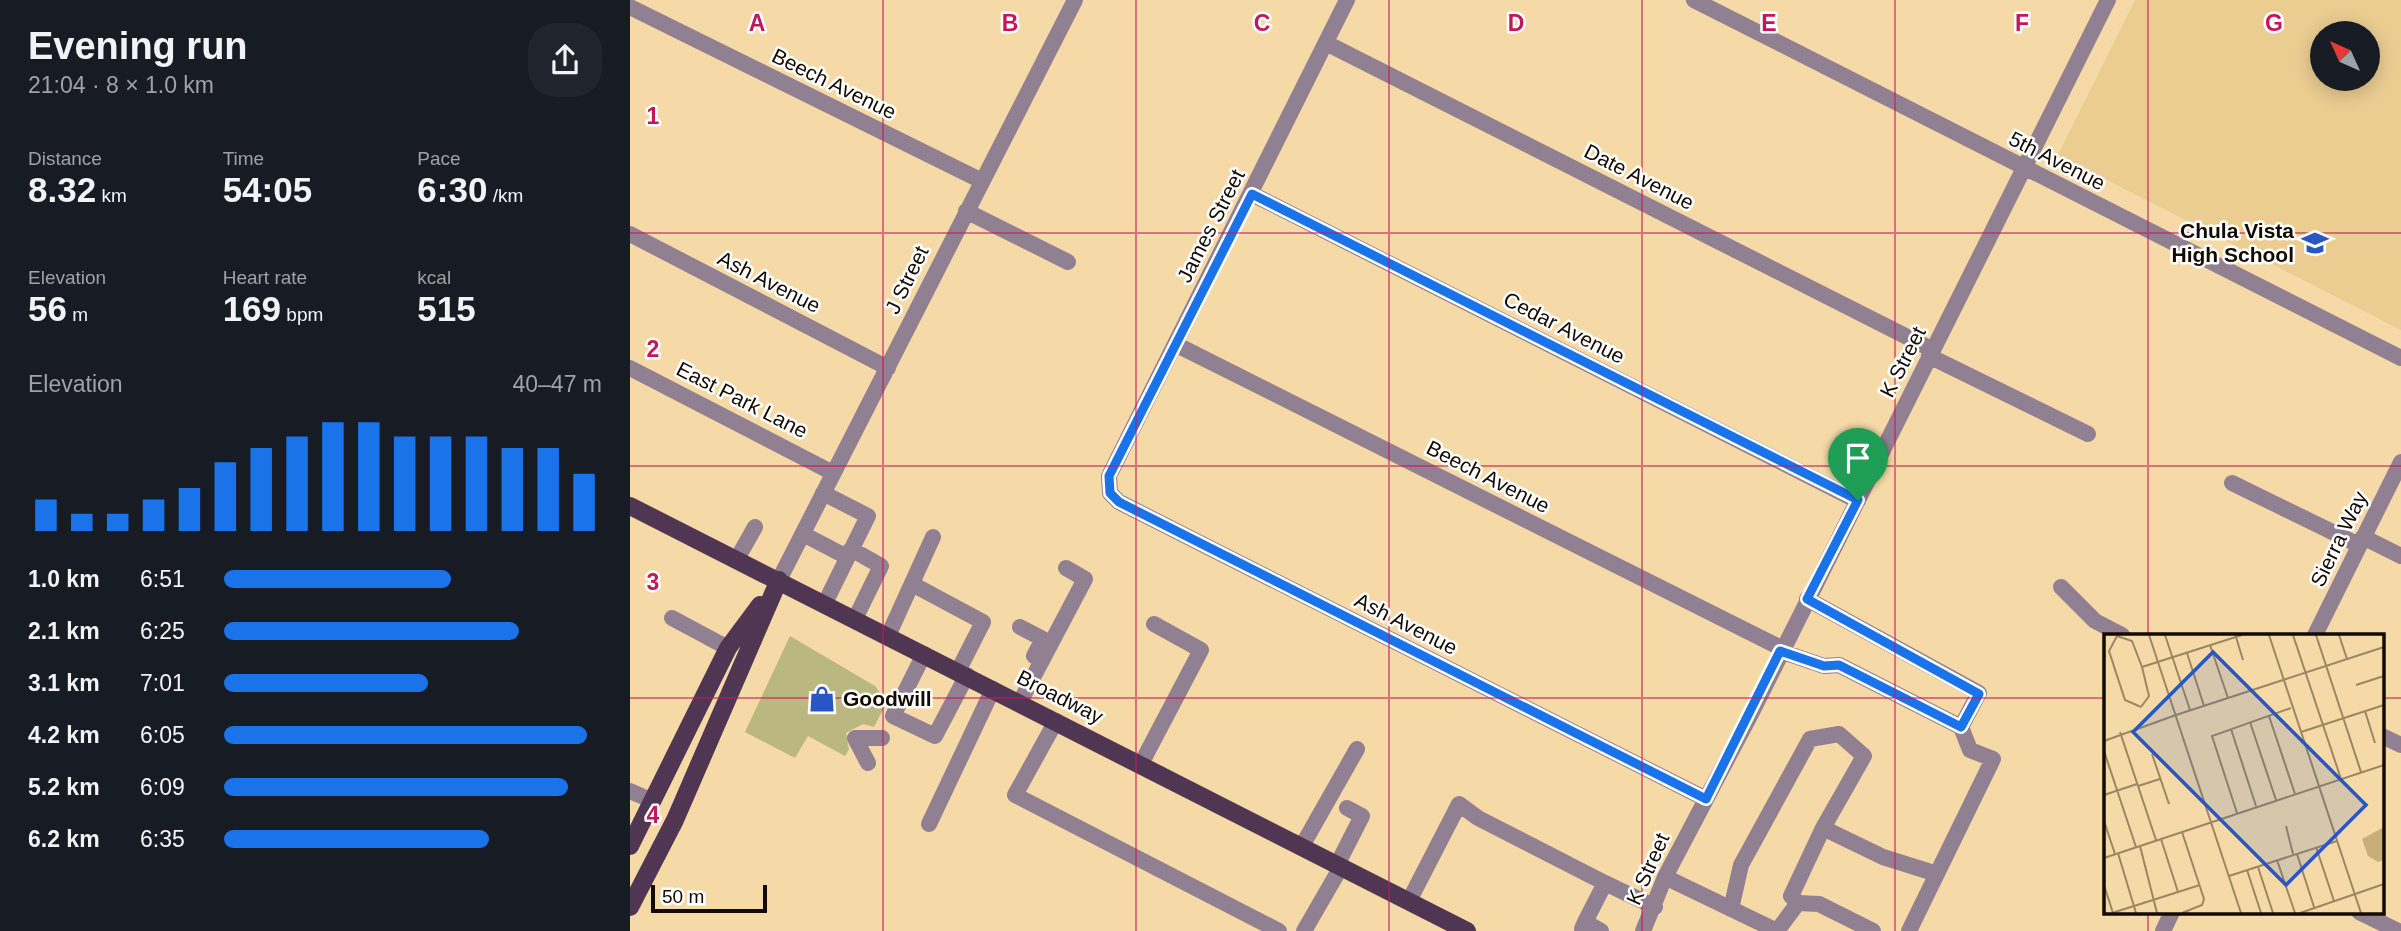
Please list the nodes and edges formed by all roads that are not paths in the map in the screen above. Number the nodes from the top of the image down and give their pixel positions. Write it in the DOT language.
graph roads {
  1 [pos="1075,0"];
  2 [pos="1347,0"];
  3 [pos="1694,0"];
  4 [pos="2108,0"];
  5 [pos="630,6"];
  6 [pos="1326,43"];
  7 [pos="2024,168"];
  8 [pos="982,181"];
  9 [pos="1252,194"];
  10 [pos="966,211"];
  11 [pos="630,234"];
  12 [pos="1068,262"];
  13 [pos="1175,344"];
  14 [pos="1931,353"];
  15 [pos="2401,358"];
  16 [pos="630,368"];
  17 [pos="888,368"];
  18 [pos="2088,434"];
  19 [pos="2401,462"];
  20 [pos="1111,471"];
  21 [pos="833,473"];
  22 [pos="2232,483"];
  23 [pos="823,493"];
  24 [pos="1858,500"];
  25 [pos="630,506"];
  26 [pos="755,527"];
  27 [pos="803,534"];
  28 [pos="933,537"];
  29 [pos="2361,541"];
  30 [pos="849,553"];
  31 [pos="2401,556"];
  32 [pos="737,559"];
  33 [pos="1066,568"];
  34 [pos="779,580"];
  35 [pos="912,584"];
  36 [pos="2061,587"];
  37 [pos="1807,599"];
  38 [pos="825,603"];
  39 [pos="671,618"];
  40 [pos="855,619"];
  41 [pos="1154,624"];
  42 [pos="1020,627"];
  43 [pos="2120,634"];
  44 [pos="2315,634"];
  45 [pos="888,636"];
  46 [pos="728,648"];
  47 [pos="1781,650"];
  48 [pos="924,654"];
  49 [pos="962,673"];
  50 [pos="993,689"];
  51 [pos="1016,701"];
  52 [pos="1056,721"];
  53 [pos="1961,727"];
  54 [pos="2384,737"];
  55 [pos="882,738"];
  56 [pos="2401,745"];
  57 [pos="1357,750"];
  58 [pos="868,763"];
  59 [pos="1141,764"];
  60 [pos="630,790"];
  61 [pos="1706,799"];
  62 [pos="653,801"];
  63 [pos="1347,808"];
  64 [pos="929,824"];
  65 [pos="1823,828"];
  66 [pos="630,846"];
  67 [pos="1302,846"];
  68 [pos="1339,866"];
  69 [pos="1937,874"];
  70 [pos="1665,877"];
  71 [pos="1605,883"];
  72 [pos="1409,901"];
  73 [pos="1798,903"];
  74 [pos="1655,907"];
  75 [pos="630,908"];
  76 [pos="1731,909"];
  77 [pos="2171,914"];
  78 [pos="2363,914"];
  79 [pos="1583,927"];
  80 [pos="1279,931"];
  81 [pos="1304,931"];
  82 [pos="1466,931"];
  83 [pos="1601,931"];
  84 [pos="1643,931"];
  85 [pos="1777,931"];
  86 [pos="1873,931"];
  87 [pos="1909,931"];
  88 [pos="2162,931"];
  89 [pos="2398,931"];
  1 -- 8 [label="street, J Street"];
  2 -- 6 [label="street, James Street"];
  3 -- 7 [label="street, 5th Avenue"];
  4 -- 7 [label="street, K Street"];
  5 -- 8 [label="street, Beech Avenue"];
  6 -- 9 [label="street, James Street"];
  6 -- 14 [label="street, Date Avenue"];
  7 -- 14 [label="street, K Street"];
  7 -- 15 [label="street, 5th Avenue"];
  8 -- 10 [label="street, J Street"];
  9 -- 13 [label="street, James Street"];
  9 -- 24 [label="street, Cedar Avenue"];
  10 -- 12 [label="street"];
  10 -- 17 [label="street, J Street"];
  11 -- 17 [label="street, Ash Avenue"];
  13 -- 20 [label="street, James Street"];
  13 -- 47 [label="street, Beech Avenue"];
  14 -- 18 [label="street, Date Avenue"];
  14 -- 24 [label="street, K Street"];
  16 -- 21 [label="street, East Park Lane"];
  17 -- 21 [label="street, J Street"];
  19 -- 29 [label="street, Sierra Way"];
  20 -- 61 [label="street, Ash Avenue"];
  21 -- 23 [label="street, J Street"];
  22 -- 29 [label="street"];
  23 -- 27 [label="street, J Street"];
  23 -- 30 [label="street"];
  24 -- 37 [label="street, K Street"];
  25 -- 32 [label="main road, Broadway"];
  26 -- 32 [label="street"];
  27 -- 30 [label="street"];
  27 -- 34 [label="street, J Street"];
  28 -- 35 [label="street"];
  29 -- 31 [label="street"];
  29 -- 44 [label="street, Sierra Way"];
  30 -- 38 [label="street"];
  30 -- 40 [label="street"];
  32 -- 34 [label="main road, Broadway"];
  33 -- 51 [label="street"];
  34 -- 38 [label="main road, Broadway"];
  34 -- 46 [label="main road, J Street"];
  34 -- 75 [label="main road, J Street"];
  35 -- 45 [label="street"];
  35 -- 49 [label="street"];
  36 -- 43 [label="street"];
  37 -- 47 [label="street, K Street"];
  37 -- 53 [label="street"];
  38 -- 40 [label="main road, Broadway"];
  39 -- 46 [label="street"];
  40 -- 45 [label="main road, Broadway"];
  41 -- 59 [label="street"];
  42 -- 51 [label="street"];
  45 -- 48 [label="main road, Broadway"];
  46 -- 62 [label="main road, J Street"];
  47 -- 53 [label="street, Beech Avenue"];
  47 -- 61 [label="street, K Street"];
  48 -- 49 [label="main road, Broadway"];
  48 -- 49 [label="street"];
  49 -- 50 [label="main road, Broadway"];
  50 -- 51 [label="main road, Broadway"];
  50 -- 64 [label="street"];
  51 -- 52 [label="main road, Broadway"];
  52 -- 59 [label="main road, Broadway"];
  52 -- 80 [label="street"];
  53 -- 69 [label="street"];
  54 -- 56 [label="street"];
  55 -- 58 [label="street"];
  57 -- 67 [label="street"];
  59 -- 67 [label="main road, Broadway"];
  60 -- 62 [label="street"];
  61 -- 70 [label="street, K Street"];
  62 -- 66 [label="main road, J Street"];
  63 -- 68 [label="street"];
  65 -- 69 [label="street"];
  65 -- 73 [label="street"];
  65 -- 76 [label="street"];
  67 -- 68 [label="main road, Broadway"];
  68 -- 72 [label="main road, Broadway"];
  68 -- 81 [label="street"];
  69 -- 87 [label="street"];
  70 -- 74 [label="street, K Street"];
  70 -- 76 [label="street"];
  71 -- 72 [label="street"];
  71 -- 74 [label="street"];
  71 -- 79 [label="street"];
  72 -- 82 [label="main road, Broadway"];
  73 -- 85 [label="street"];
  73 -- 86 [label="street"];
  74 -- 84 [label="street, K Street"];
  76 -- 85 [label="street"];
  77 -- 88 [label="street"];
  78 -- 89 [label="street"];
  79 -- 83 [label="street"];
}
